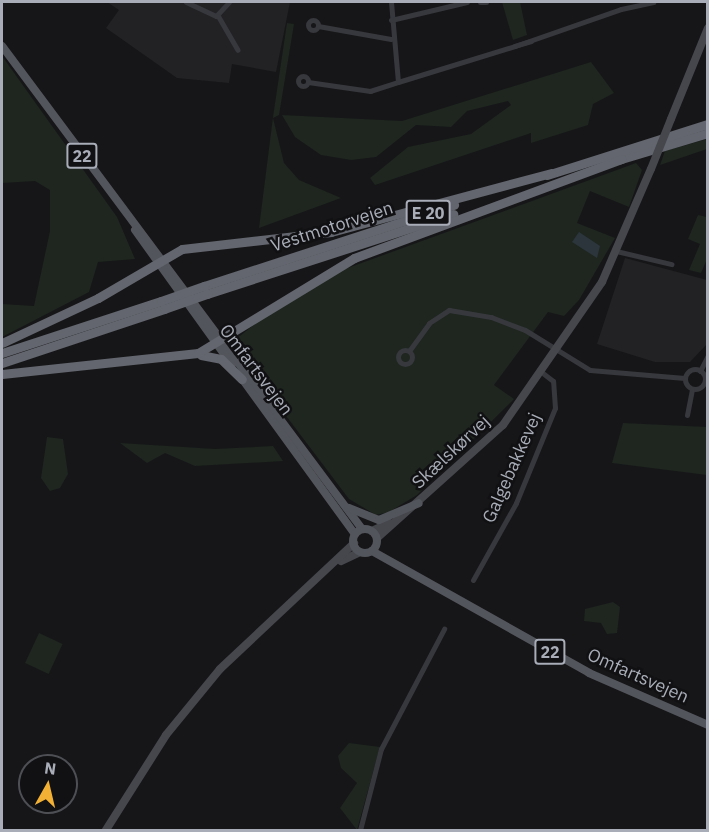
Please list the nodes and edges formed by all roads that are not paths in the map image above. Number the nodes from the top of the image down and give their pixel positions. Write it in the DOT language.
graph roads {
  1 [pos="186,2"];
  2 [pos="229,2"];
  3 [pos="391,2"];
  4 [pos="467,2"];
  5 [pos="480,2"];
  6 [pos="486,2"];
  7 [pos="622,2"];
  8 [pos="653,2"];
  9 [pos="621,9"];
  10 [pos="218,16"];
  11 [pos="391,20"];
  12 [pos="318,26"];
  13 [pos="708,28"];
  14 [pos="391,39"];
  15 [pos="2,46"];
  16 [pos="237,50"];
  17 [pos="308,82"];
  18 [pos="398,82"];
  19 [pos="708,124"];
  20 [pos="708,134"];
  21 [pos="621,159"];
  22 [pos="551,173"];
  23 [pos="616,250"];
  24 [pos="159,260"];
  25 [pos="671,264"];
  26 [pos="206,290"];
  27 [pos="163,305"];
  28 [pos="2,343"];
  29 [pos="220,343"];
  30 [pos="554,349"];
  31 [pos="409,351"];
  32 [pos="2,353"];
  33 [pos="708,355"];
  34 [pos="157,357"];
  35 [pos="2,363"];
  36 [pos="539,370"];
  37 [pos="700,371"];
  38 [pos="2,374"];
  39 [pos="685,378"];
  40 [pos="242,379"];
  41 [pos="706,384"];
  42 [pos="692,389"];
  43 [pos="687,415"];
  44 [pos="328,485"];
  45 [pos="418,503"];
  46 [pos="357,536"];
  47 [pos="375,537"];
  48 [pos="372,551"];
  49 [pos="360,552"];
  50 [pos="400,563"];
  51 [pos="334,564"];
  52 [pos="473,580"];
  53 [pos="444,629"];
  54 [pos="708,725"];
  55 [pos="106,831"];
  56 [pos="360,831"];
  1 -- 10 [label="street"];
  2 -- 10 [label="street"];
  3 -- 11 [label="street"];
  4 -- 11 [label="street"];
  5 -- 6 [label="street"];
  7 -- 9 [label="street"];
  8 -- 9 [label="street"];
  9 -- 18 [label="street"];
  10 -- 16 [label="street"];
  11 -- 14 [label="street"];
  12 -- 14 [label="street"];
  13 -- 23 [label="street, Skælskørvej, bridge"];
  14 -- 18 [label="street"];
  15 -- 24 [label="main road, Omfartsvejen / 22"];
  17 -- 18 [label="street"];
  19 -- 22 [label="highway, Vestmotorvejen / E 20"];
  20 -- 21 [label="highway, Vestmotorvejen / E 20"];
  21 -- 26 [label="highway, Vestmotorvejen / E 20"];
  21 -- 29 [label="highway"];
  22 -- 24 [label="highway"];
  22 -- 26 [label="highway, Vestmotorvejen / E 20"];
  23 -- 25 [label="street"];
  23 -- 30 [label="street, Skælskørvej"];
  24 -- 28 [label="highway"];
  24 -- 29 [label="main road, Omfartsvejen / 22"];
  24 -- 29 [label="main road, Omfartsvejen / 22"];
  26 -- 27 [label="highway, Vestmotorvejen / E 20, bridge"];
  27 -- 32 [label="highway, Vestmotorvejen / E 20"];
  27 -- 35 [label="highway, Vestmotorvejen / E 20"];
  29 -- 34 [label="highway"];
  29 -- 40 [label="main road, Omfartsvejen / 22"];
  29 -- 44 [label="main road, Omfartsvejen / 22"];
  30 -- 31 [label="street"];
  30 -- 36 [label="street, Skælskørvej"];
  30 -- 39 [label="street"];
  33 -- 37 [label="street"];
  34 -- 38 [label="highway"];
  34 -- 40 [label="highway"];
  36 -- 45 [label="street, Skælskørvej"];
  36 -- 52 [label="street, Galgebakkevej"];
  37 -- 39 [label="street"];
  37 -- 41 [label="street"];
  39 -- 42 [label="street"];
  40 -- 46 [label="main road, Omfartsvejen / 22"];
  41 -- 42 [label="street"];
  42 -- 43 [label="street"];
  44 -- 45 [label="main road"];
  44 -- 46 [label="main road, Omfartsvejen / 22"];
  45 -- 47 [label="street, Skælskørvej"];
  46 -- 47 [label="main road"];
  46 -- 49 [label="main road, 22"];
  46 -- 51 [label="street"];
  47 -- 48 [label="main road"];
  47 -- 50 [label="main road, Omfartsvejen / 22"];
  48 -- 49 [label="main road, 22"];
  48 -- 50 [label="main road, Omfartsvejen / 22"];
  49 -- 51 [label="street"];
  50 -- 54 [label="main road, Omfartsvejen / 22"];
  51 -- 55 [label="street"];
  53 -- 56 [label="street"];
}
